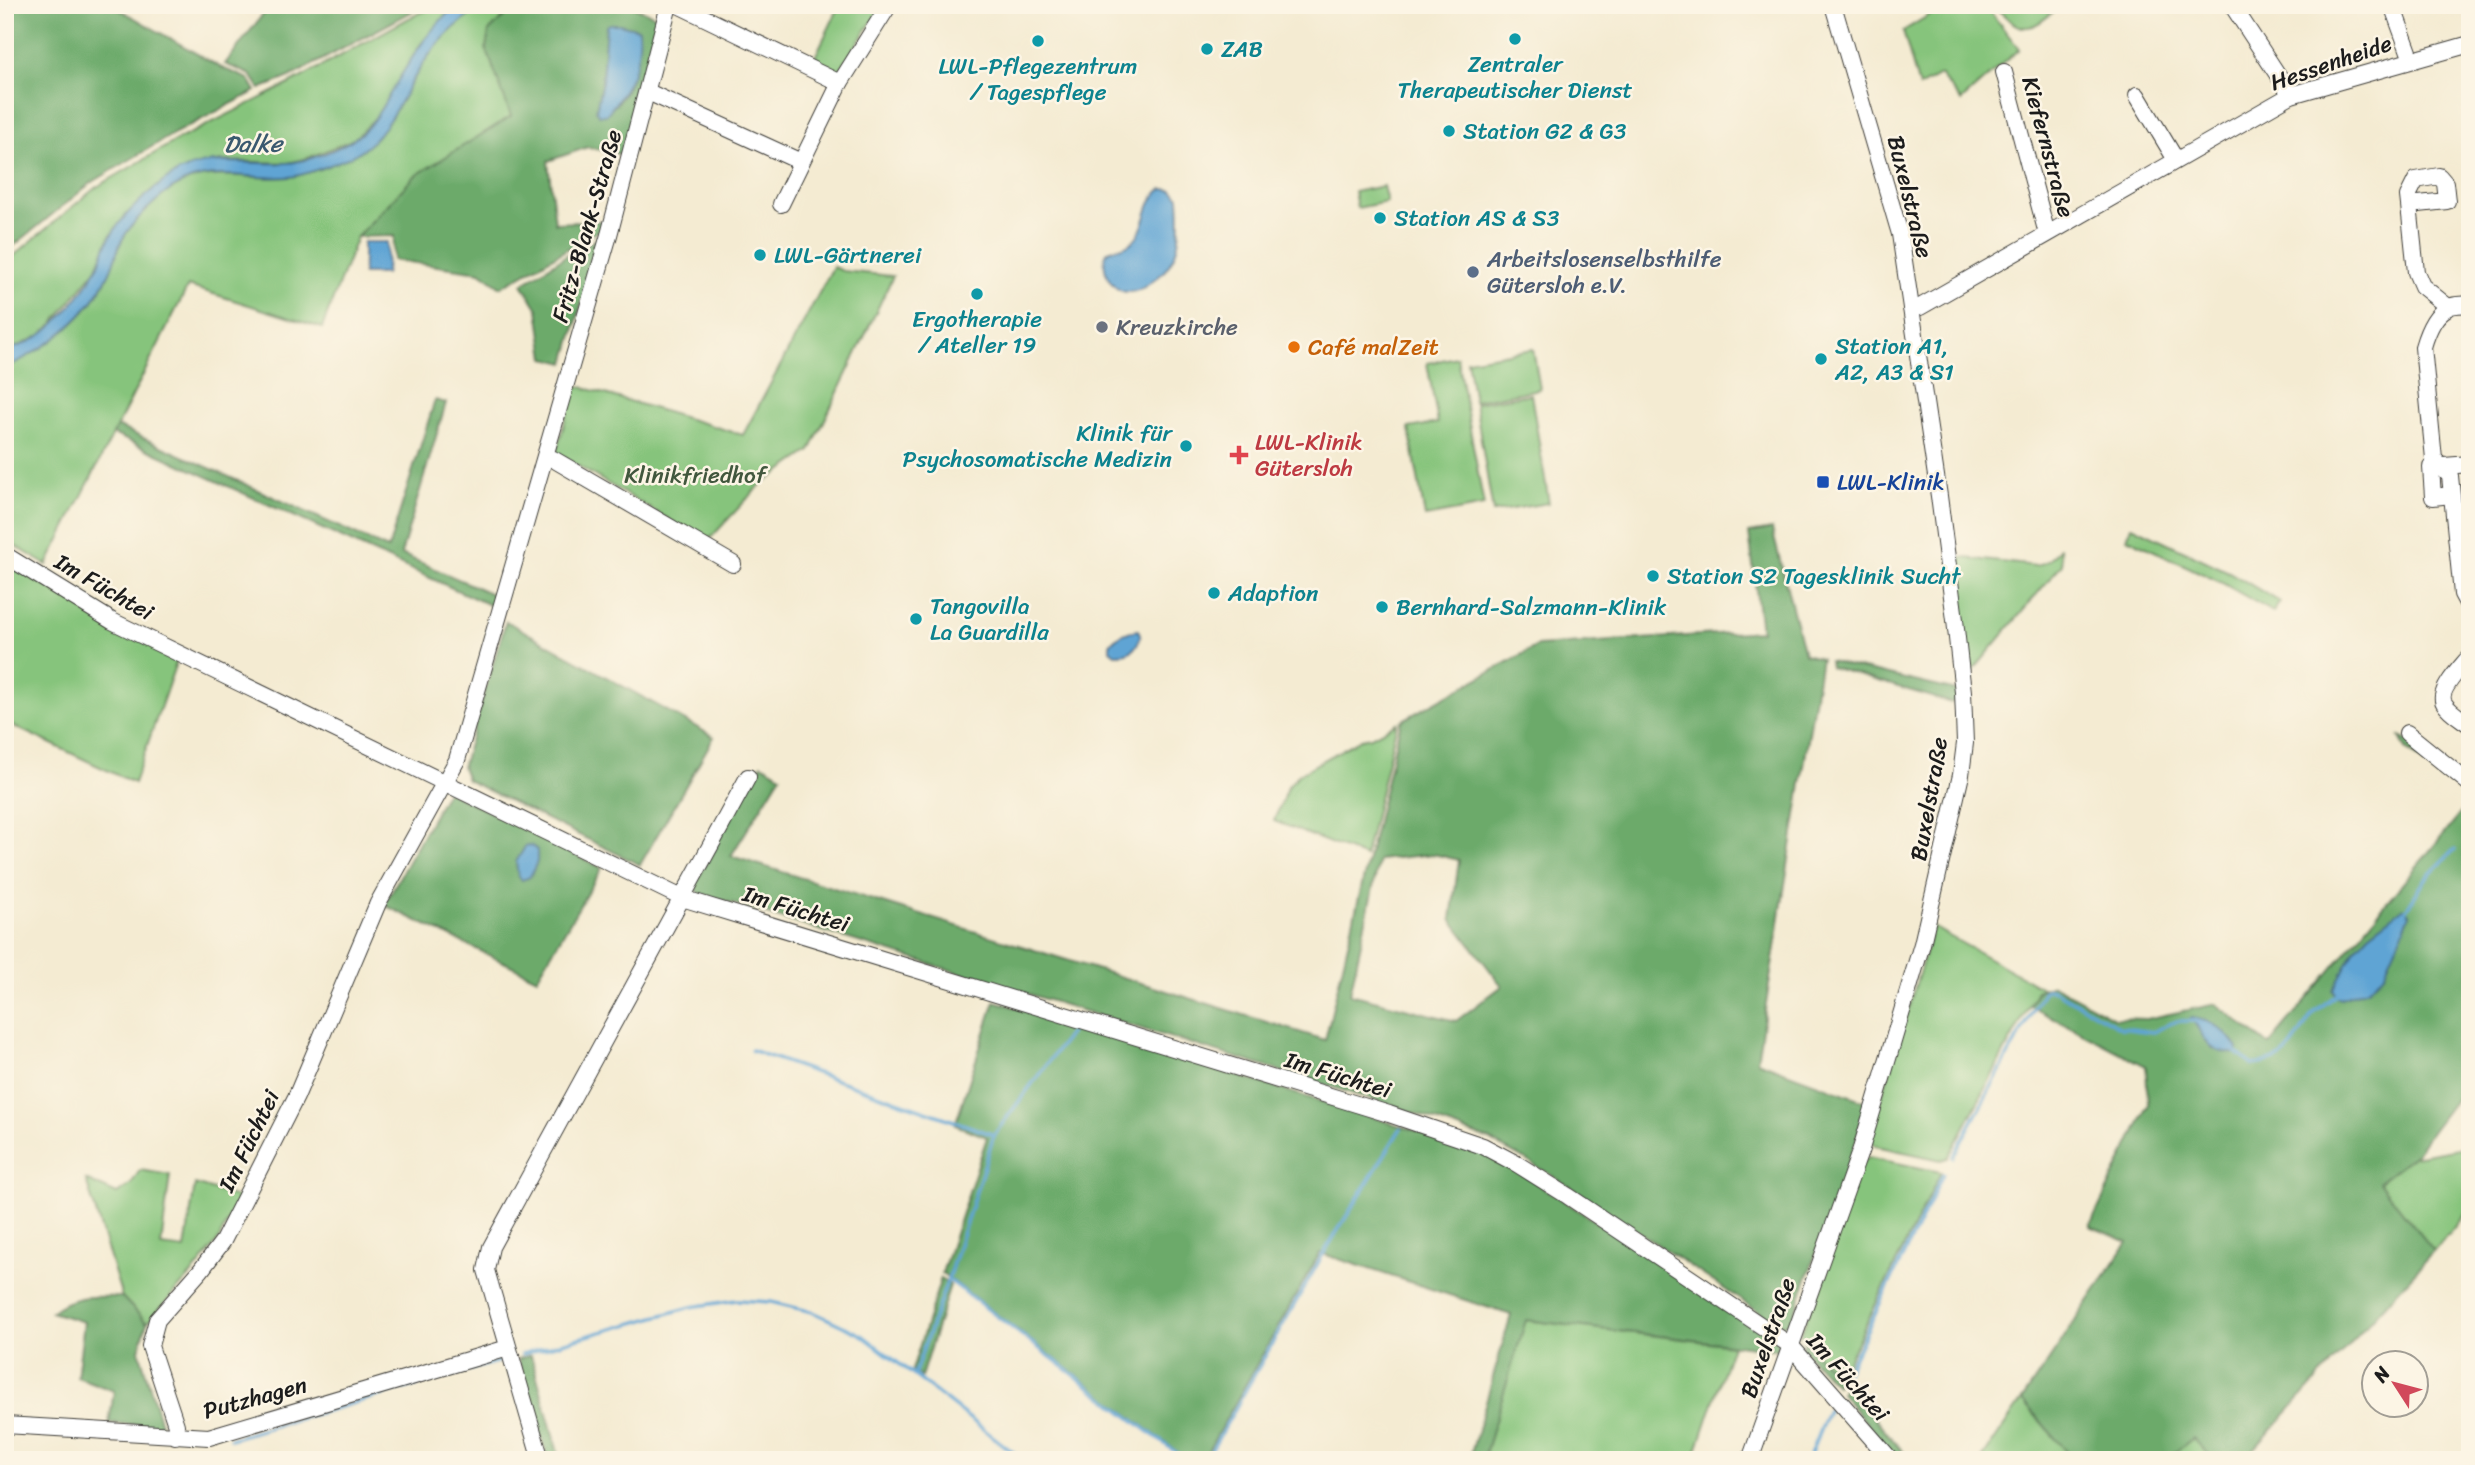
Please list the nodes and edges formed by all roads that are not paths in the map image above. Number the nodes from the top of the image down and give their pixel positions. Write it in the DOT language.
graph roads {
  1 [pos="669,5"];
  2 [pos="677,5"];
  3 [pos="890,5"];
  4 [pos="1833,5"];
  5 [pos="2232,5"];
  6 [pos="2392,5"];
  7 [pos="2470,44"];
  8 [pos="2412,60"];
  9 [pos="2004,72"];
  10 [pos="840,83"];
  11 [pos="648,92"];
  12 [pos="2137,95"];
  13 [pos="2291,95"];
  14 [pos="2176,160"];
  15 [pos="801,162"];
  16 [pos="781,204"];
  17 [pos="2409,205"];
  18 [pos="2048,234"];
  19 [pos="2470,304"];
  20 [pos="2448,307"];
  21 [pos="1911,308"];
  22 [pos="545,457"];
  23 [pos="2470,464"];
  24 [pos="2442,467"];
  25 [pos="5,555"];
  26 [pos="733,564"];
  27 [pos="2470,609"];
  28 [pos="2470,656"];
  29 [pos="2470,725"];
  30 [pos="2407,733"];
  31 [pos="748,777"];
  32 [pos="446,783"];
  33 [pos="2470,784"];
  34 [pos="682,898"];
  35 [pos="1790,1345"];
  36 [pos="508,1348"];
  37 [pos="5,1425"];
  38 [pos="175,1436"];
  39 [pos="541,1460"];
  40 [pos="1750,1460"];
  41 [pos="1891,1460"];
  1 -- 11 [label="street, Fritz-Blank-Straße"];
  2 -- 10 [label="street"];
  3 -- 10 [label="street"];
  4 -- 21 [label="street, Buxelstraße"];
  5 -- 13 [label="street"];
  6 -- 8 [label="street"];
  7 -- 8 [label="street, Hessenheide"];
  8 -- 13 [label="street, Hessenheide"];
  9 -- 18 [label="street, Kiefernstraße"];
  10 -- 15 [label="street"];
  11 -- 15 [label="street"];
  11 -- 22 [label="street, Fritz-Blank-Straße"];
  12 -- 14 [label="street"];
  13 -- 14 [label="street, Hessenheide"];
  14 -- 18 [label="street, Hessenheide"];
  15 -- 16 [label="street"];
  17 -- 20 [label="street"];
  18 -- 21 [label="street, Hessenheide"];
  19 -- 20 [label="street"];
  20 -- 24 [label="street"];
  21 -- 35 [label="street, Buxelstraße"];
  22 -- 26 [label="street"];
  22 -- 32 [label="street, Fritz-Blank-Straße"];
  23 -- 24 [label="street"];
  24 -- 27 [label="street"];
  25 -- 32 [label="street, Im Füchtei"];
  28 -- 29 [label="street"];
  30 -- 33 [label="street"];
  31 -- 34 [label="street"];
  32 -- 34 [label="street, Im Füchtei"];
  32 -- 38 [label="street, Im Füchtei"];
  34 -- 35 [label="street, Im Füchtei"];
  34 -- 36 [label="street"];
  35 -- 40 [label="street, Buxelstraße"];
  35 -- 41 [label="street, Im Füchtei"];
  36 -- 38 [label="street, Putzhagen"];
  36 -- 39 [label="street"];
  37 -- 38 [label="street, Putzhagen"];
}
